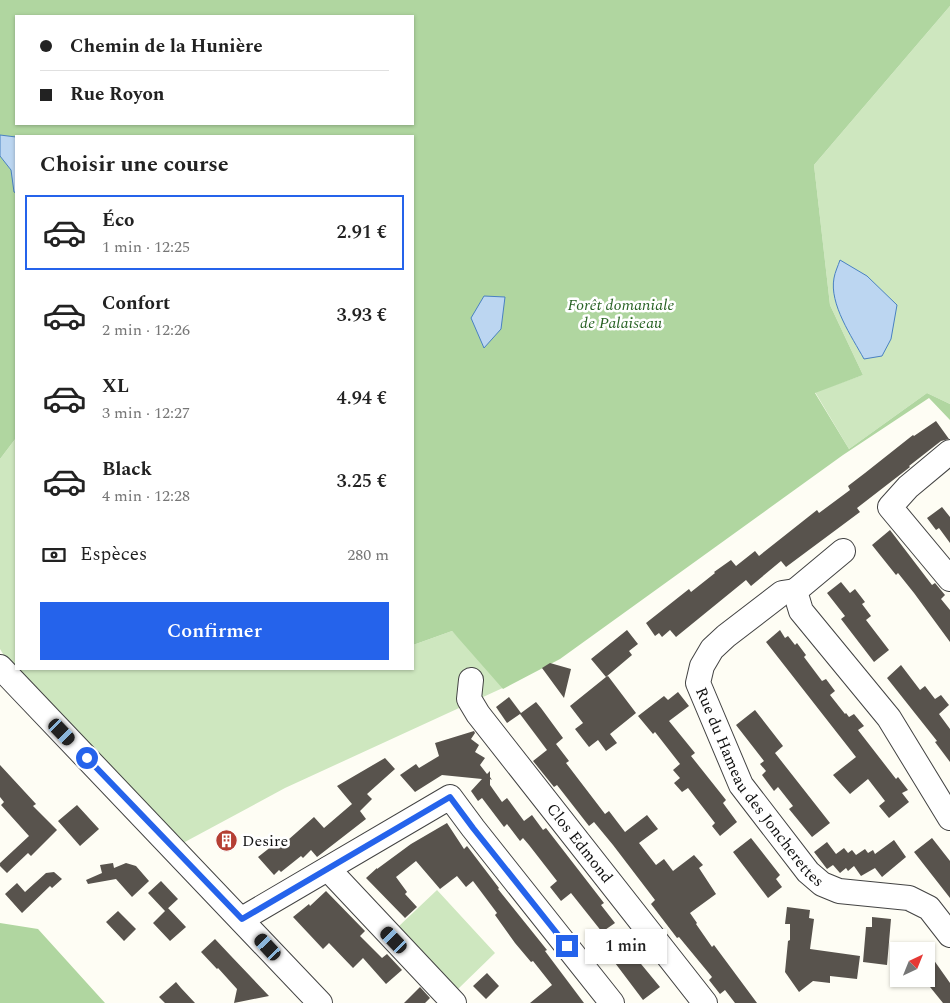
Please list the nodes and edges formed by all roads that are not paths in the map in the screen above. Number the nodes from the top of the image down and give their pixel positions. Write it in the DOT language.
graph roads {
  1 [pos="950,452"];
  2 [pos="843,551"];
  3 [pos="950,578"];
  4 [pos="795,591"];
  5 [pos="0,667"];
  6 [pos="472,680"];
  7 [pos="950,818"];
  8 [pos="328,869"];
  9 [pos="242,919"];
  10 [pos="950,935"];
  11 [pos="320,1003"];
  12 [pos="454,1003"];
  13 [pos="612,1003"];
  14 [pos="705,1003"];
  1 -- 3 [label="street"];
  2 -- 4 [label="street, Rue du Hameau des Joncherettes"];
  4 -- 7 [label="street"];
  4 -- 10 [label="street, Rue du Hameau des Joncherettes"];
  5 -- 9 [label="street"];
  6 -- 14 [label="street, Clos Edmond"];
  8 -- 9 [label="street"];
  8 -- 12 [label="street"];
  8 -- 13 [label="street"];
  9 -- 11 [label="street"];
}
